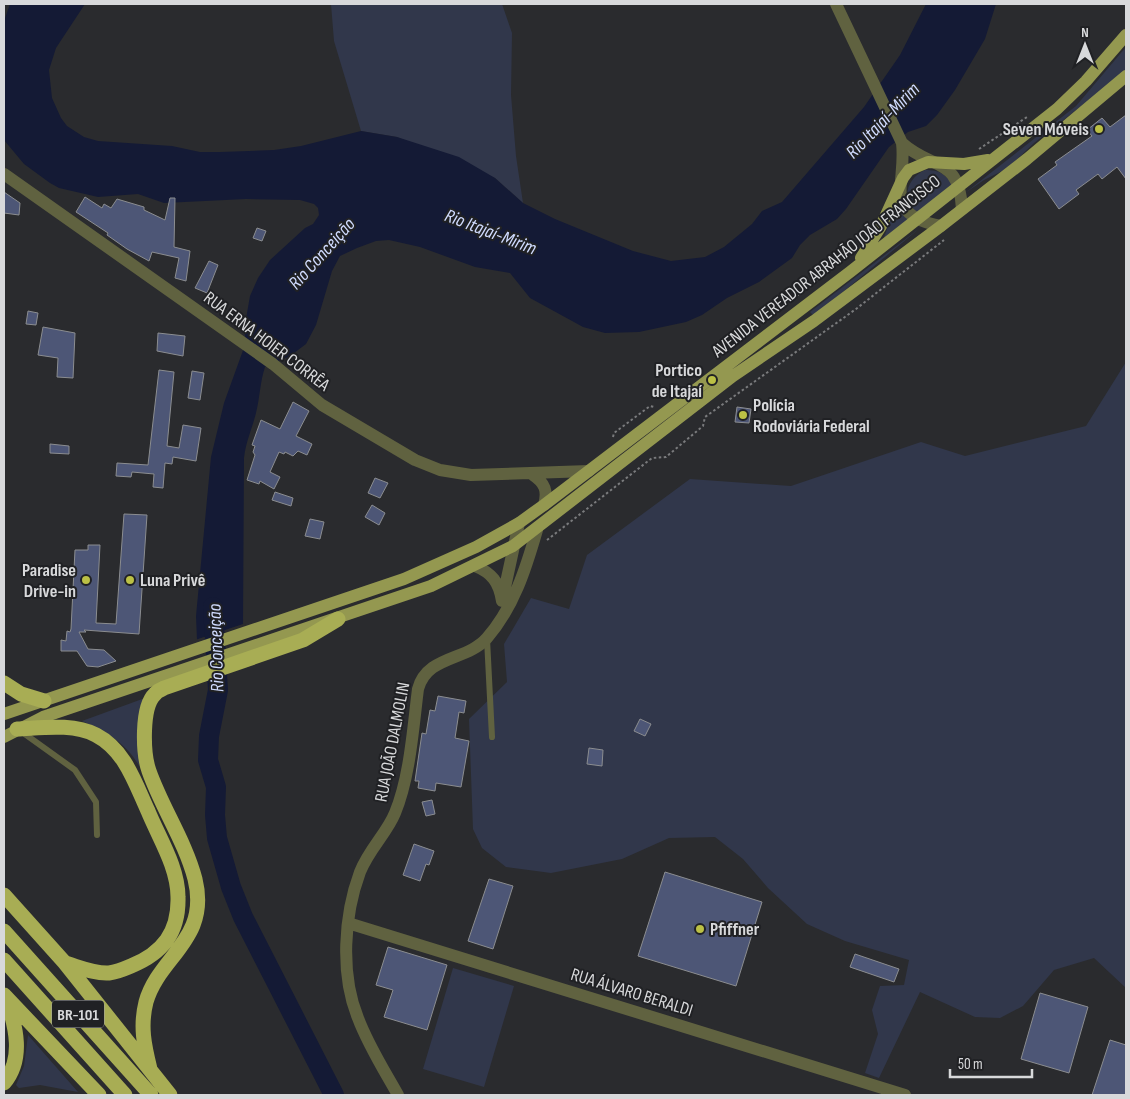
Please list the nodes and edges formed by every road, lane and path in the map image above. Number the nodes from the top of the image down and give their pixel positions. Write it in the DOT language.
graph roads {
  1 [pos="836,4"];
  2 [pos="1126,35"];
  3 [pos="1126,76"];
  4 [pos="1033,112"];
  5 [pos="901,139"];
  6 [pos="974,151"];
  7 [pos="995,158"];
  8 [pos="934,162"];
  9 [pos="4,174"];
  10 [pos="900,182"];
  11 [pos="959,185"];
  12 [pos="962,209"];
  13 [pos="918,218"];
  14 [pos="941,226"];
  15 [pos="856,247"];
  16 [pos="850,272"];
  17 [pos="790,302"];
  18 [pos="657,408"];
  19 [pos="613,442"];
  20 [pos="589,472"];
  21 [pos="533,475"];
  22 [pos="544,505"];
  23 [pos="519,523"];
  24 [pos="536,530"];
  25 [pos="513,546"];
  26 [pos="475,566"];
  27 [pos="502,601"];
  28 [pos="338,619"];
  29 [pos="497,622"];
  30 [pos="487,638"];
  31 [pos="186,675"];
  32 [pos="4,683"];
  33 [pos="44,701"];
  34 [pos="4,714"];
  35 [pos="10,733"];
  36 [pos="492,737"];
  37 [pos="97,836"];
  38 [pos="4,895"];
  39 [pos="348,923"];
  40 [pos="4,932"];
  41 [pos="4,960"];
  42 [pos="65,963"];
  43 [pos="4,996"];
  44 [pos="150,1069"];
  45 [pos="4,1083"];
  46 [pos="99,1095"];
  47 [pos="125,1095"];
  48 [pos="151,1095"];
  49 [pos="170,1095"];
  50 [pos="398,1095"];
  51 [pos="905,1095"];
  1 -- 5 [label="street"];
  2 -- 7 [label="main road, AVENIDA VEREADOR ABRAHÃO JOÃO FRANCISCO"];
  3 -- 12 [label="main road, AVENIDA VEREADOR ABRAHÃO JOÃO FRANCISCO"];
  4 -- 6 [label="path"];
  5 -- 8 [label="street"];
  5 -- 10 [label="street"];
  7 -- 8 [label="main road"];
  7 -- 11 [label="main road, AVENIDA VEREADOR ABRAHÃO JOÃO FRANCISCO"];
  8 -- 10 [label="main road"];
  8 -- 11 [label="street"];
  9 -- 21 [label="street, RUA ERNA HOIER CORRÊA"];
  10 -- 13 [label="street"];
  10 -- 16 [label="main road"];
  11 -- 12 [label="street"];
  11 -- 13 [label="main road, AVENIDA VEREADOR ABRAHÃO JOÃO FRANCISCO"];
  12 -- 14 [label="main road, AVENIDA VEREADOR ABRAHÃO JOÃO FRANCISCO"];
  13 -- 14 [label="street"];
  13 -- 16 [label="main road, AVENIDA VEREADOR ABRAHÃO JOÃO FRANCISCO"];
  14 -- 24 [label="main road, AVENIDA VEREADOR ABRAHÃO JOÃO FRANCISCO"];
  15 -- 17 [label="path"];
  16 -- 20 [label="main road, AVENIDA VEREADOR ABRAHÃO JOÃO FRANCISCO"];
  18 -- 19 [label="path"];
  20 -- 21 [label="street, RUA ERNA HOIER CORRÊA"];
  20 -- 22 [label="main road, AVENIDA VEREADOR ABRAHÃO JOÃO FRANCISCO"];
  21 -- 22 [label="street"];
  22 -- 23 [label="main road, AVENIDA VEREADOR ABRAHÃO JOÃO FRANCISCO"];
  23 -- 25 [label="street, RUA JOÃO DALMOLIN"];
  23 -- 33 [label="main road, AVENIDA VEREADOR ABRAHÃO JOÃO FRANCISCO"];
  24 -- 25 [label="main road, AVENIDA VEREADOR ABRAHÃO JOÃO FRANCISCO"];
  24 -- 29 [label="street, RUA JOÃO DALMOLIN"];
  25 -- 26 [label="main road, AVENIDA VEREADOR ABRAHÃO JOÃO FRANCISCO"];
  25 -- 27 [label="street, RUA JOÃO DALMOLIN"];
  26 -- 27 [label="street"];
  26 -- 28 [label="main road, AVENIDA VEREADOR ABRAHÃO JOÃO FRANCISCO"];
  27 -- 29 [label="street, RUA JOÃO DALMOLIN"];
  28 -- 31 [label="highway"];
  29 -- 30 [label="street, RUA JOÃO DALMOLIN"];
  30 -- 36 [label="lane"];
  30 -- 39 [label="street, RUA JOÃO DALMOLIN"];
  31 -- 35 [label="main road"];
  31 -- 44 [label="highway"];
  32 -- 33 [label="highway"];
  33 -- 34 [label="main road, AVENIDA VEREADOR ABRAHÃO JOÃO FRANCISCO"];
  35 -- 37 [label="lane"];
  35 -- 42 [label="highway"];
  38 -- 42 [label="highway"];
  39 -- 50 [label="street, RUA JOÃO DALMOLIN"];
  39 -- 51 [label="street, RUA ÁLVARO BERALDI"];
  40 -- 48 [label="highway, BR-101"];
  41 -- 47 [label="highway"];
  42 -- 44 [label="highway"];
  43 -- 45 [label="highway"];
  43 -- 46 [label="highway"];
  44 -- 49 [label="highway"];
}
